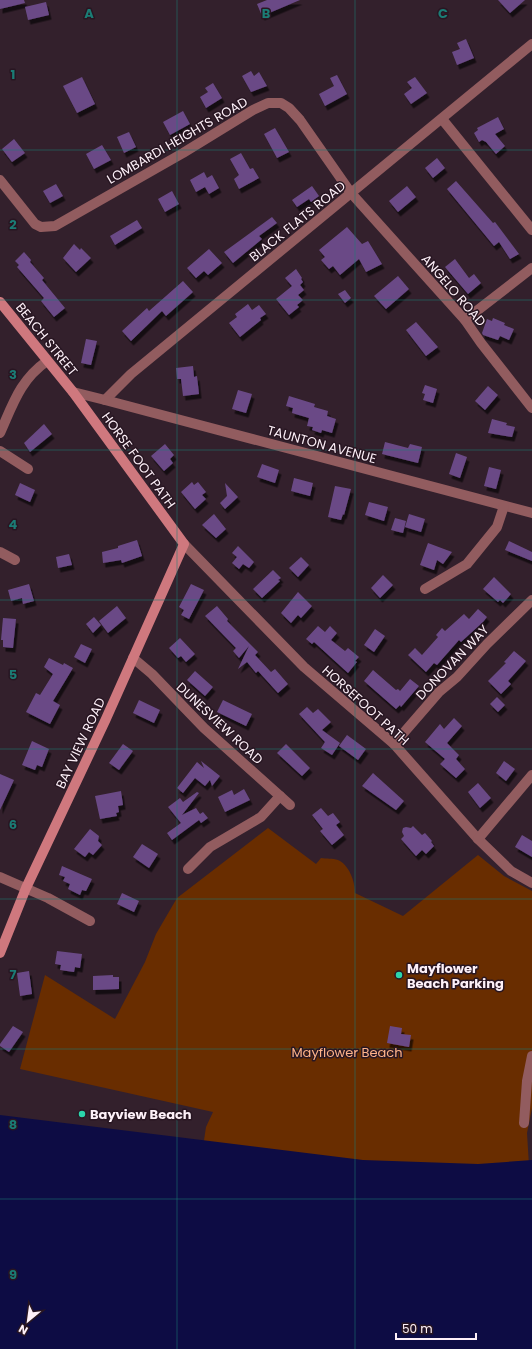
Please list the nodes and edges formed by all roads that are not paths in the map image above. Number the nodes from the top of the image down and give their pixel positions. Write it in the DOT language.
graph roads {
  1 [pos="530,51"];
  2 [pos="442,119"];
  3 [pos="0,180"];
  4 [pos="351,194"];
  5 [pos="532,230"];
  6 [pos="532,268"];
  7 [pos="0,302"];
  8 [pos="465,320"];
  9 [pos="47,361"];
  10 [pos="73,392"];
  11 [pos="106,400"];
  12 [pos="532,408"];
  13 [pos="0,433"];
  14 [pos="0,451"];
  15 [pos="28,469"];
  16 [pos="504,506"];
  17 [pos="532,514"];
  18 [pos="184,544"];
  19 [pos="0,552"];
  20 [pos="15,560"];
  21 [pos="425,589"];
  22 [pos="532,600"];
  23 [pos="133,658"];
  24 [pos="394,744"];
  25 [pos="532,775"];
  26 [pos="280,796"];
  27 [pos="290,805"];
  28 [pos="478,839"];
  29 [pos="188,869"];
  30 [pos="0,877"];
  31 [pos="532,883"];
  32 [pos="26,888"];
  33 [pos="90,921"];
  34 [pos="0,953"];
  35 [pos="532,1056"];
  36 [pos="524,1123"];
  1 -- 2 [label="street, BLACK FLATS ROAD"];
  2 -- 4 [label="street, BLACK FLATS ROAD"];
  2 -- 5 [label="street"];
  3 -- 4 [label="street, LOMBARDI HEIGHTS ROAD"];
  4 -- 8 [label="street, ANGELO ROAD"];
  4 -- 11 [label="street, BLACK FLATS ROAD"];
  6 -- 8 [label="street"];
  7 -- 9 [label="street, BEACH STREET"];
  8 -- 12 [label="street, ANGELO ROAD"];
  9 -- 10 [label="street, BEACH STREET"];
  9 -- 13 [label="street"];
  10 -- 11 [label="street"];
  10 -- 18 [label="street, HORSE FOOT PATH"];
  11 -- 16 [label="street, TAUNTON AVENUE"];
  14 -- 15 [label="street"];
  16 -- 17 [label="street, TAUNTON AVENUE"];
  16 -- 21 [label="street"];
  18 -- 23 [label="street, BAY VIEW ROAD"];
  18 -- 24 [label="street, HORSEFOOT PATH"];
  19 -- 20 [label="street"];
  22 -- 24 [label="street, DONOVAN WAY"];
  23 -- 26 [label="street, DUNESVIEW ROAD"];
  23 -- 32 [label="street, BAY VIEW ROAD"];
  24 -- 28 [label="street, HORSEFOOT PATH"];
  25 -- 28 [label="street"];
  26 -- 27 [label="street, DUNESVIEW ROAD"];
  26 -- 29 [label="street"];
  28 -- 31 [label="street, HORSEFOOT PATH"];
  30 -- 32 [label="street"];
  32 -- 33 [label="street"];
  32 -- 34 [label="street, BAY VIEW ROAD"];
  35 -- 36 [label="street"];
}
